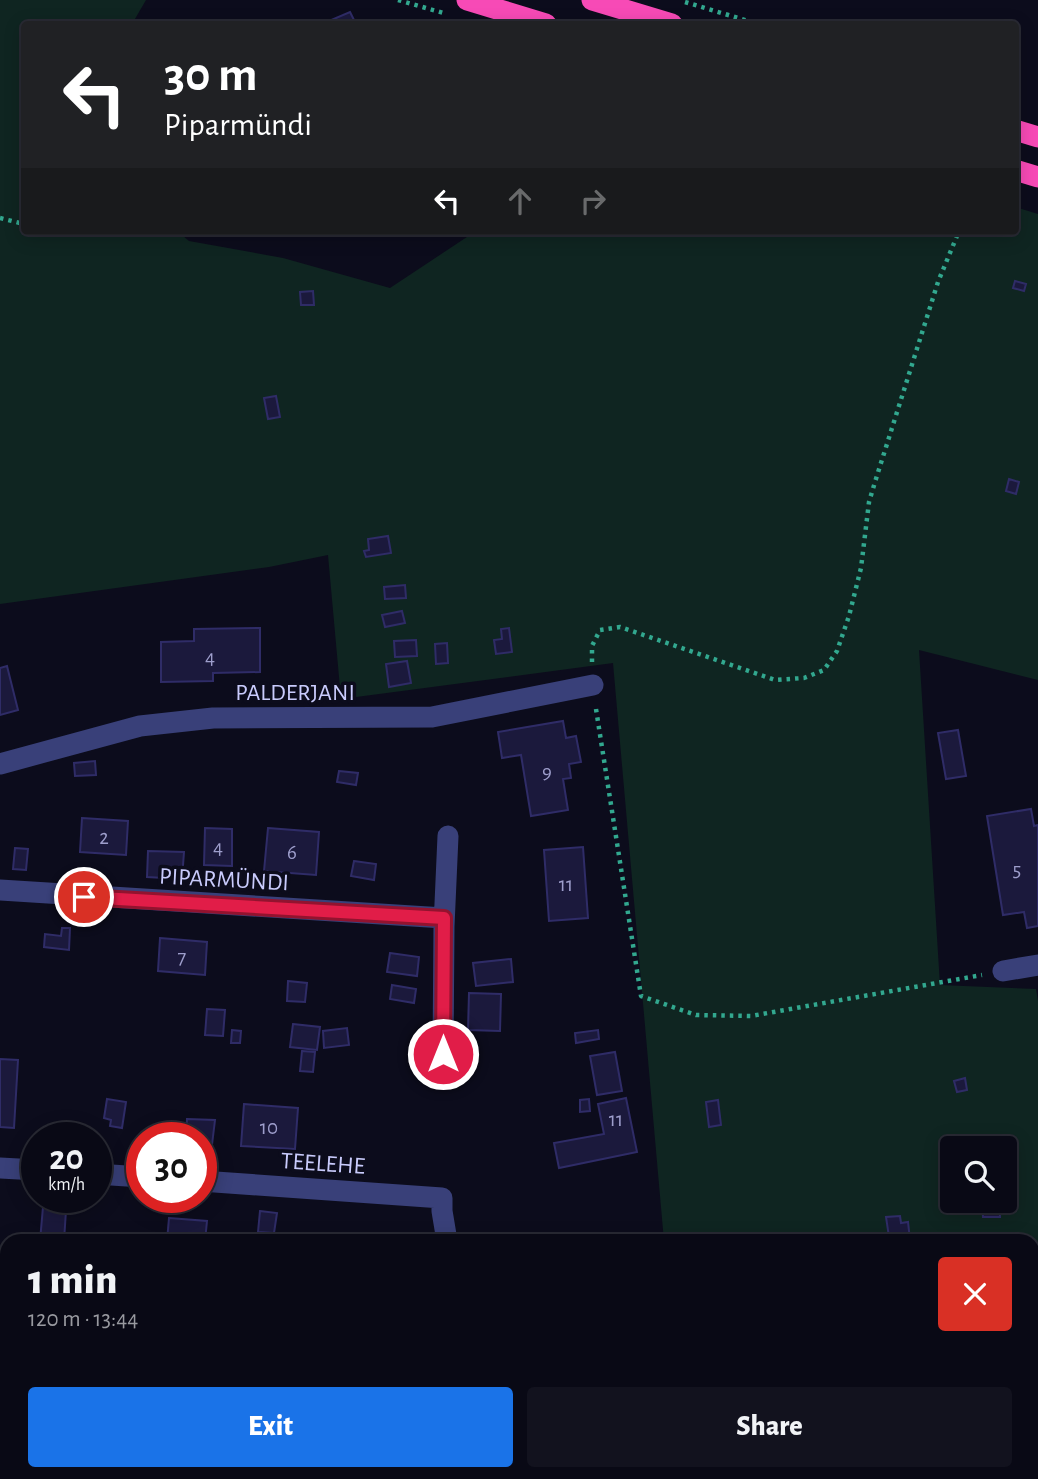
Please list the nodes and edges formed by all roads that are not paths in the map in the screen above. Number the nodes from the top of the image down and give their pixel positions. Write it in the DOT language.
graph roads {
  1 [pos="592,0"];
  2 [pos="462,9"];
  3 [pos="528,21"];
  4 [pos="662,21"];
  5 [pos="1019,131"];
  6 [pos="1038,137"];
  7 [pos="1019,171"];
  8 [pos="1038,177"];
  9 [pos="593,685"];
  10 [pos="0,764"];
  11 [pos="448,836"];
  12 [pos="0,890"];
  13 [pos="444,918"];
  14 [pos="1038,965"];
  15 [pos="1003,971"];
  16 [pos="443,1054"];
  17 [pos="0,1168"];
  18 [pos="21,1169"];
  19 [pos="217,1182"];
  20 [pos="446,1234"];
  1 -- 4 [label="highway"];
  2 -- 3 [label="highway"];
  5 -- 6 [label="highway"];
  7 -- 8 [label="highway"];
  9 -- 10 [label="street, PALDERJANI"];
  11 -- 13 [label="street"];
  12 -- 13 [label="street, PIPARMÜNDI"];
  13 -- 16 [label="street"];
  14 -- 15 [label="street"];
  17 -- 18 [label="street"];
  19 -- 20 [label="street, TEELEHE"];
}
